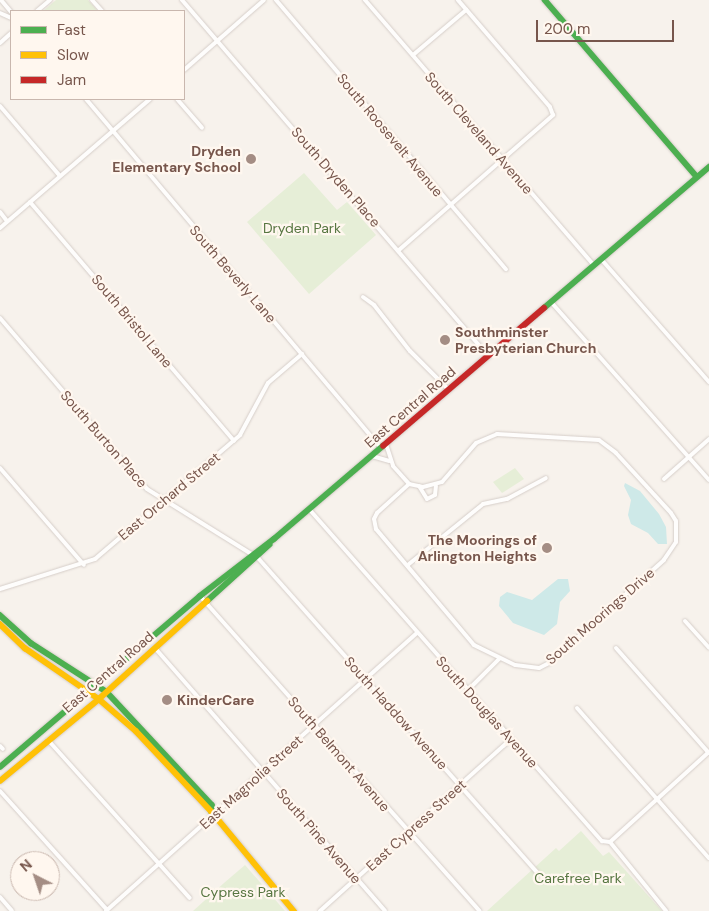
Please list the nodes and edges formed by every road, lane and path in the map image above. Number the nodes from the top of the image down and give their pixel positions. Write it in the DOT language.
graph roads {
  1 [pos="50,0"];
  2 [pos="92,0"];
  3 [pos="182,0"];
  4 [pos="264,0"];
  5 [pos="276,0"];
  6 [pos="365,0"];
  7 [pos="458,0"];
  8 [pos="545,0"];
  9 [pos="3,2"];
  10 [pos="0,8"];
  11 [pos="38,10"];
  12 [pos="101,10"];
  13 [pos="466,10"];
  14 [pos="10,34"];
  15 [pos="217,40"];
  16 [pos="0,43"];
  17 [pos="413,55"];
  18 [pos="185,69"];
  19 [pos="87,100"];
  20 [pos="149,100"];
  21 [pos="178,100"];
  22 [pos="0,106"];
  23 [pos="202,128"];
  24 [pos="112,132"];
  25 [pos="503,161"];
  26 [pos="709,167"];
  27 [pos="60,176"];
  28 [pos="697,177"];
  29 [pos="30,202"];
  30 [pos="450,206"];
  31 [pos="0,212"];
  32 [pos="7,221"];
  33 [pos="0,228"];
  34 [pos="399,250"];
  35 [pos="601,259"];
  36 [pos="594,265"];
  37 [pos="506,269"];
  38 [pos="363,297"];
  39 [pos="551,302"];
  40 [pos="0,318"];
  41 [pos="302,354"];
  42 [pos="488,356"];
  43 [pos="709,382"];
  44 [pos="449,390"];
  45 [pos="234,440"];
  46 [pos="709,440"];
  47 [pos="384,446"];
  48 [pos="372,456"];
  49 [pos="688,457"];
  50 [pos="389,461"];
  51 [pos="0,468"];
  52 [pos="546,478"];
  53 [pos="664,479"];
  54 [pos="709,480"];
  55 [pos="409,484"];
  56 [pos="419,486"];
  57 [pos="436,486"];
  58 [pos="163,501"];
  59 [pos="309,509"];
  60 [pos="274,539"];
  61 [pos="252,554"];
  62 [pos="258,558"];
  63 [pos="409,564"];
  64 [pos="84,565"];
  65 [pos="0,589"];
  66 [pos="200,596"];
  67 [pos="206,603"];
  68 [pos="0,615"];
  69 [pos="685,621"];
  70 [pos="0,624"];
  71 [pos="417,633"];
  72 [pos="155,648"];
  73 [pos="616,648"];
  74 [pos="709,648"];
  75 [pos="499,659"];
  76 [pos="366,680"];
  77 [pos="96,684"];
  78 [pos="468,690"];
  79 [pos="88,691"];
  80 [pos="108,692"];
  81 [pos="100,699"];
  82 [pos="577,708"];
  83 [pos="314,726"];
  84 [pos="511,739"];
  85 [pos="48,740"];
  86 [pos="709,752"];
  87 [pos="0,767"];
  88 [pos="263,772"];
  89 [pos="0,781"];
  90 [pos="460,785"];
  91 [pos="0,791"];
  92 [pos="657,799"];
  93 [pos="213,813"];
  94 [pos="408,832"];
  95 [pos="610,842"];
  96 [pos="709,858"];
  97 [pos="159,864"];
  98 [pos="538,873"];
  99 [pos="356,879"];
  100 [pos="0,897"];
  101 [pos="190,898"];
  102 [pos="12,911"];
  103 [pos="107,911"];
  104 [pos="294,911"];
  105 [pos="320,911"];
  106 [pos="385,911"];
  107 [pos="480,911"];
  108 [pos="666,911"];
  1 -- 11 [label="street"];
  2 -- 12 [label="street"];
  3 -- 15 [label="street, South Dryden Place"];
  4 -- 15 [label="street"];
  5 -- 30 [label="street, South Roosevelt Avenue"];
  6 -- 17 [label="street, South Cleveland Avenue"];
  7 -- 13 [label="street"];
  8 -- 28 [label="main road"];
  9 -- 10 [label="street"];
  13 -- 17 [label="street"];
  13 -- 25 [label="street"];
  14 -- 16 [label="street"];
  15 -- 18 [label="street"];
  15 -- 34 [label="street, South Dryden Place"];
  17 -- 25 [label="street, South Cleveland Avenue"];
  19 -- 24 [label="street, South Beverly Lane"];
  20 -- 24 [label="street"];
  21 -- 23 [label="street"];
  22 -- 27 [label="street"];
  24 -- 27 [label="street"];
  24 -- 41 [label="street, South Beverly Lane"];
  25 -- 30 [label="street"];
  25 -- 36 [label="street, South Cleveland Avenue"];
  26 -- 28 [label="main road, East Central Road"];
  27 -- 29 [label="street"];
  28 -- 35 [label="main road, East Central Road"];
  29 -- 32 [label="street"];
  29 -- 45 [label="street, South Bristol Lane"];
  30 -- 34 [label="street"];
  30 -- 37 [label="street, South Roosevelt Avenue"];
  31 -- 32 [label="street"];
  32 -- 33 [label="street"];
  34 -- 42 [label="street, South Dryden Place"];
  35 -- 36 [label="main road, East Central Road"];
  35 -- 43 [label="street"];
  36 -- 39 [label="main road, East Central Road"];
  38 -- 44 [label="street"];
  39 -- 42 [label="main road, East Central Road"];
  39 -- 49 [label="street"];
  40 -- 58 [label="street, South Burton Place"];
  41 -- 45 [label="street, East Orchard Street"];
  41 -- 47 [label="street, South Beverly Lane"];
  42 -- 44 [label="main road, East Central Road"];
  44 -- 47 [label="main road, East Central Road"];
  45 -- 58 [label="street, East Orchard Street"];
  46 -- 49 [label="street"];
  47 -- 48 [label="main road, East Central Road"];
  47 -- 50 [label="street"];
  48 -- 50 [label="street"];
  48 -- 59 [label="main road, East Central Road"];
  49 -- 53 [label="street"];
  49 -- 54 [label="street"];
  50 -- 55 [label="street"];
  51 -- 64 [label="street"];
  52 -- 63 [label="street"];
  55 -- 56 [label="street"];
  55 -- 63 [label="street, South Moorings Drive"];
  56 -- 57 [label="street"];
  56 -- 57 [label="street, South Moorings Drive"];
  57 -- 75 [label="street, South Moorings Drive"];
  58 -- 61 [label="street, South Burton Place"];
  58 -- 64 [label="street, East Orchard Street"];
  59 -- 60 [label="main road, East Central Road"];
  59 -- 71 [label="street, South Douglas Avenue"];
  60 -- 61 [label="main road, East Central Road"];
  60 -- 62 [label="main road, East Central Road"];
  61 -- 62 [label="street, South Haddow Avenue"];
  61 -- 66 [label="main road, East Central Road"];
  62 -- 67 [label="main road, East Central Road"];
  62 -- 76 [label="street, South Haddow Avenue"];
  63 -- 75 [label="street, South Moorings Drive"];
  64 -- 65 [label="street, East Orchard Street"];
  66 -- 67 [label="street, South Belmont Avenue"];
  66 -- 77 [label="main road, East Central Road"];
  67 -- 72 [label="main road, East Central Road"];
  67 -- 83 [label="street, South Belmont Avenue"];
  68 -- 77 [label="main road"];
  69 -- 74 [label="street"];
  70 -- 79 [label="main road"];
  71 -- 76 [label="street, East Magnolia Street"];
  71 -- 78 [label="street, South Douglas Avenue"];
  72 -- 80 [label="main road, East Central Road"];
  72 -- 88 [label="street, South Pine Avenue"];
  73 -- 86 [label="street"];
  75 -- 78 [label="street"];
  76 -- 83 [label="street, East Magnolia Street"];
  76 -- 90 [label="street, South Haddow Avenue"];
  77 -- 79 [label="main road, East Central Road"];
  77 -- 80 [label="main road"];
  78 -- 84 [label="street, South Douglas Avenue"];
  79 -- 81 [label="main road"];
  79 -- 87 [label="main road, East Central Road"];
  80 -- 81 [label="main road, East Central Road"];
  80 -- 93 [label="main road"];
  81 -- 85 [label="main road, East Central Road"];
  81 -- 93 [label="main road"];
  82 -- 92 [label="street"];
  83 -- 88 [label="street, East Magnolia Street"];
  83 -- 94 [label="street, South Belmont Avenue"];
  84 -- 90 [label="street, East Cypress Street"];
  84 -- 95 [label="street, South Douglas Avenue"];
  85 -- 89 [label="main road, East Central Road"];
  85 -- 97 [label="street"];
  86 -- 92 [label="street"];
  88 -- 93 [label="street, East Magnolia Street"];
  88 -- 99 [label="street, South Pine Avenue"];
  90 -- 94 [label="street, East Cypress Street"];
  90 -- 98 [label="street, South Haddow Avenue"];
  91 -- 103 [label="street"];
  92 -- 95 [label="street"];
  92 -- 96 [label="street"];
  93 -- 97 [label="street, East Magnolia Street"];
  93 -- 104 [label="main road"];
  94 -- 99 [label="street, East Cypress Street"];
  94 -- 107 [label="street, South Belmont Avenue"];
  95 -- 108 [label="street, South Douglas Avenue"];
  97 -- 101 [label="street"];
  97 -- 103 [label="street, East Magnolia Street"];
  99 -- 105 [label="street, East Cypress Street"];
  99 -- 106 [label="street, South Pine Avenue"];
  100 -- 102 [label="street"];
}
